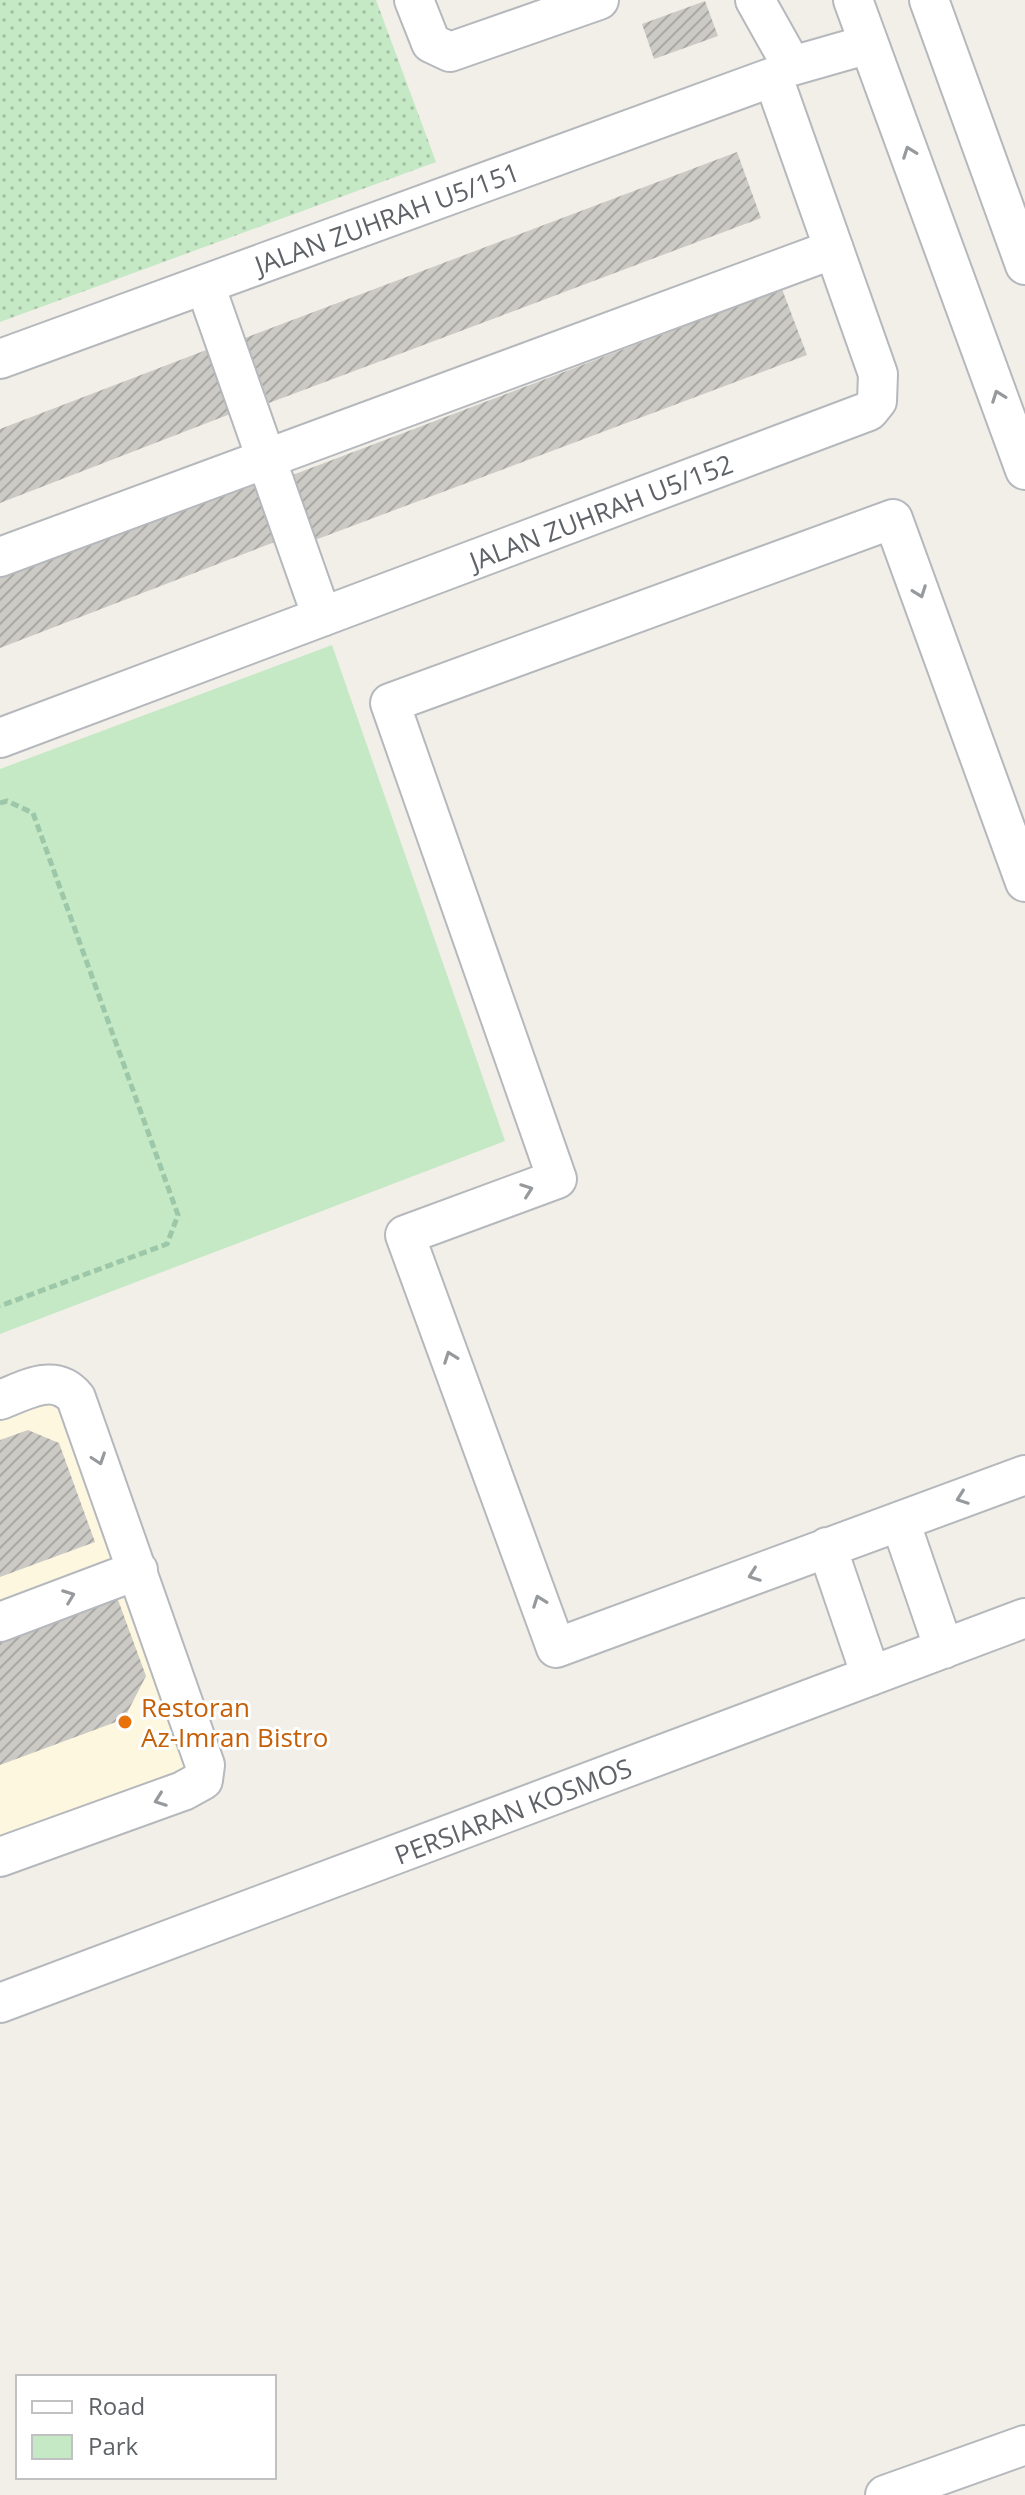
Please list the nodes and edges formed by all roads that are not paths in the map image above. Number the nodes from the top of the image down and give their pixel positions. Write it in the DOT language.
graph roads {
  1 [pos="414,0"];
  2 [pos="599,0"];
  3 [pos="755,0"];
  4 [pos="853,0"];
  5 [pos="929,0"];
  6 [pos="869,44"];
  7 [pos="773,77"];
  8 [pos="834,249"];
  9 [pos="1025,265"];
  10 [pos="205,285"];
  11 [pos="0,359"];
  12 [pos="269,458"];
  13 [pos="1025,470"];
  14 [pos="0,557"];
  15 [pos="322,617"];
  16 [pos="0,738"];
  17 [pos="1025,882"];
  18 [pos="0,1400"];
  19 [pos="1025,1475"];
  20 [pos="900,1521"];
  21 [pos="827,1547"];
  22 [pos="138,1570"];
  23 [pos="1025,1618"];
  24 [pos="0,1622"];
  25 [pos="944,1649"];
  26 [pos="871,1676"];
  27 [pos="0,1857"];
  28 [pos="0,2003"];
  29 [pos="1025,2445"];
  30 [pos="885,2495"];
  1 -- 2 [label="street"];
  3 -- 6 [label="street"];
  4 -- 6 [label="street"];
  5 -- 9 [label="street"];
  13 -- 6 [label="street, one-way"];
  7 -- 8 [label="street, JALAN ZUHRAH U5/152"];
  7 -- 10 [label="street, JALAN ZUHRAH U5/151"];
  8 -- 12 [label="street"];
  8 -- 15 [label="street, JALAN ZUHRAH U5/152"];
  10 -- 11 [label="street, JALAN ZUHRAH U5/151"];
  10 -- 12 [label="street"];
  12 -- 14 [label="street"];
  12 -- 15 [label="street"];
  15 -- 16 [label="street, JALAN ZUHRAH U5/152"];
  21 -- 17 [label="street, one-way"];
  18 -- 22 [label="street, one-way"];
  19 -- 20 [label="street, one-way"];
  20 -- 21 [label="street"];
  20 -- 25 [label="street"];
  21 -- 26 [label="street"];
  24 -- 22 [label="street, one-way"];
  22 -- 27 [label="street, one-way"];
  23 -- 25 [label="street, PERSIARAN KOSMOS"];
  25 -- 26 [label="street, PERSIARAN KOSMOS"];
  26 -- 28 [label="street, PERSIARAN KOSMOS"];
  29 -- 30 [label="street"];
}
